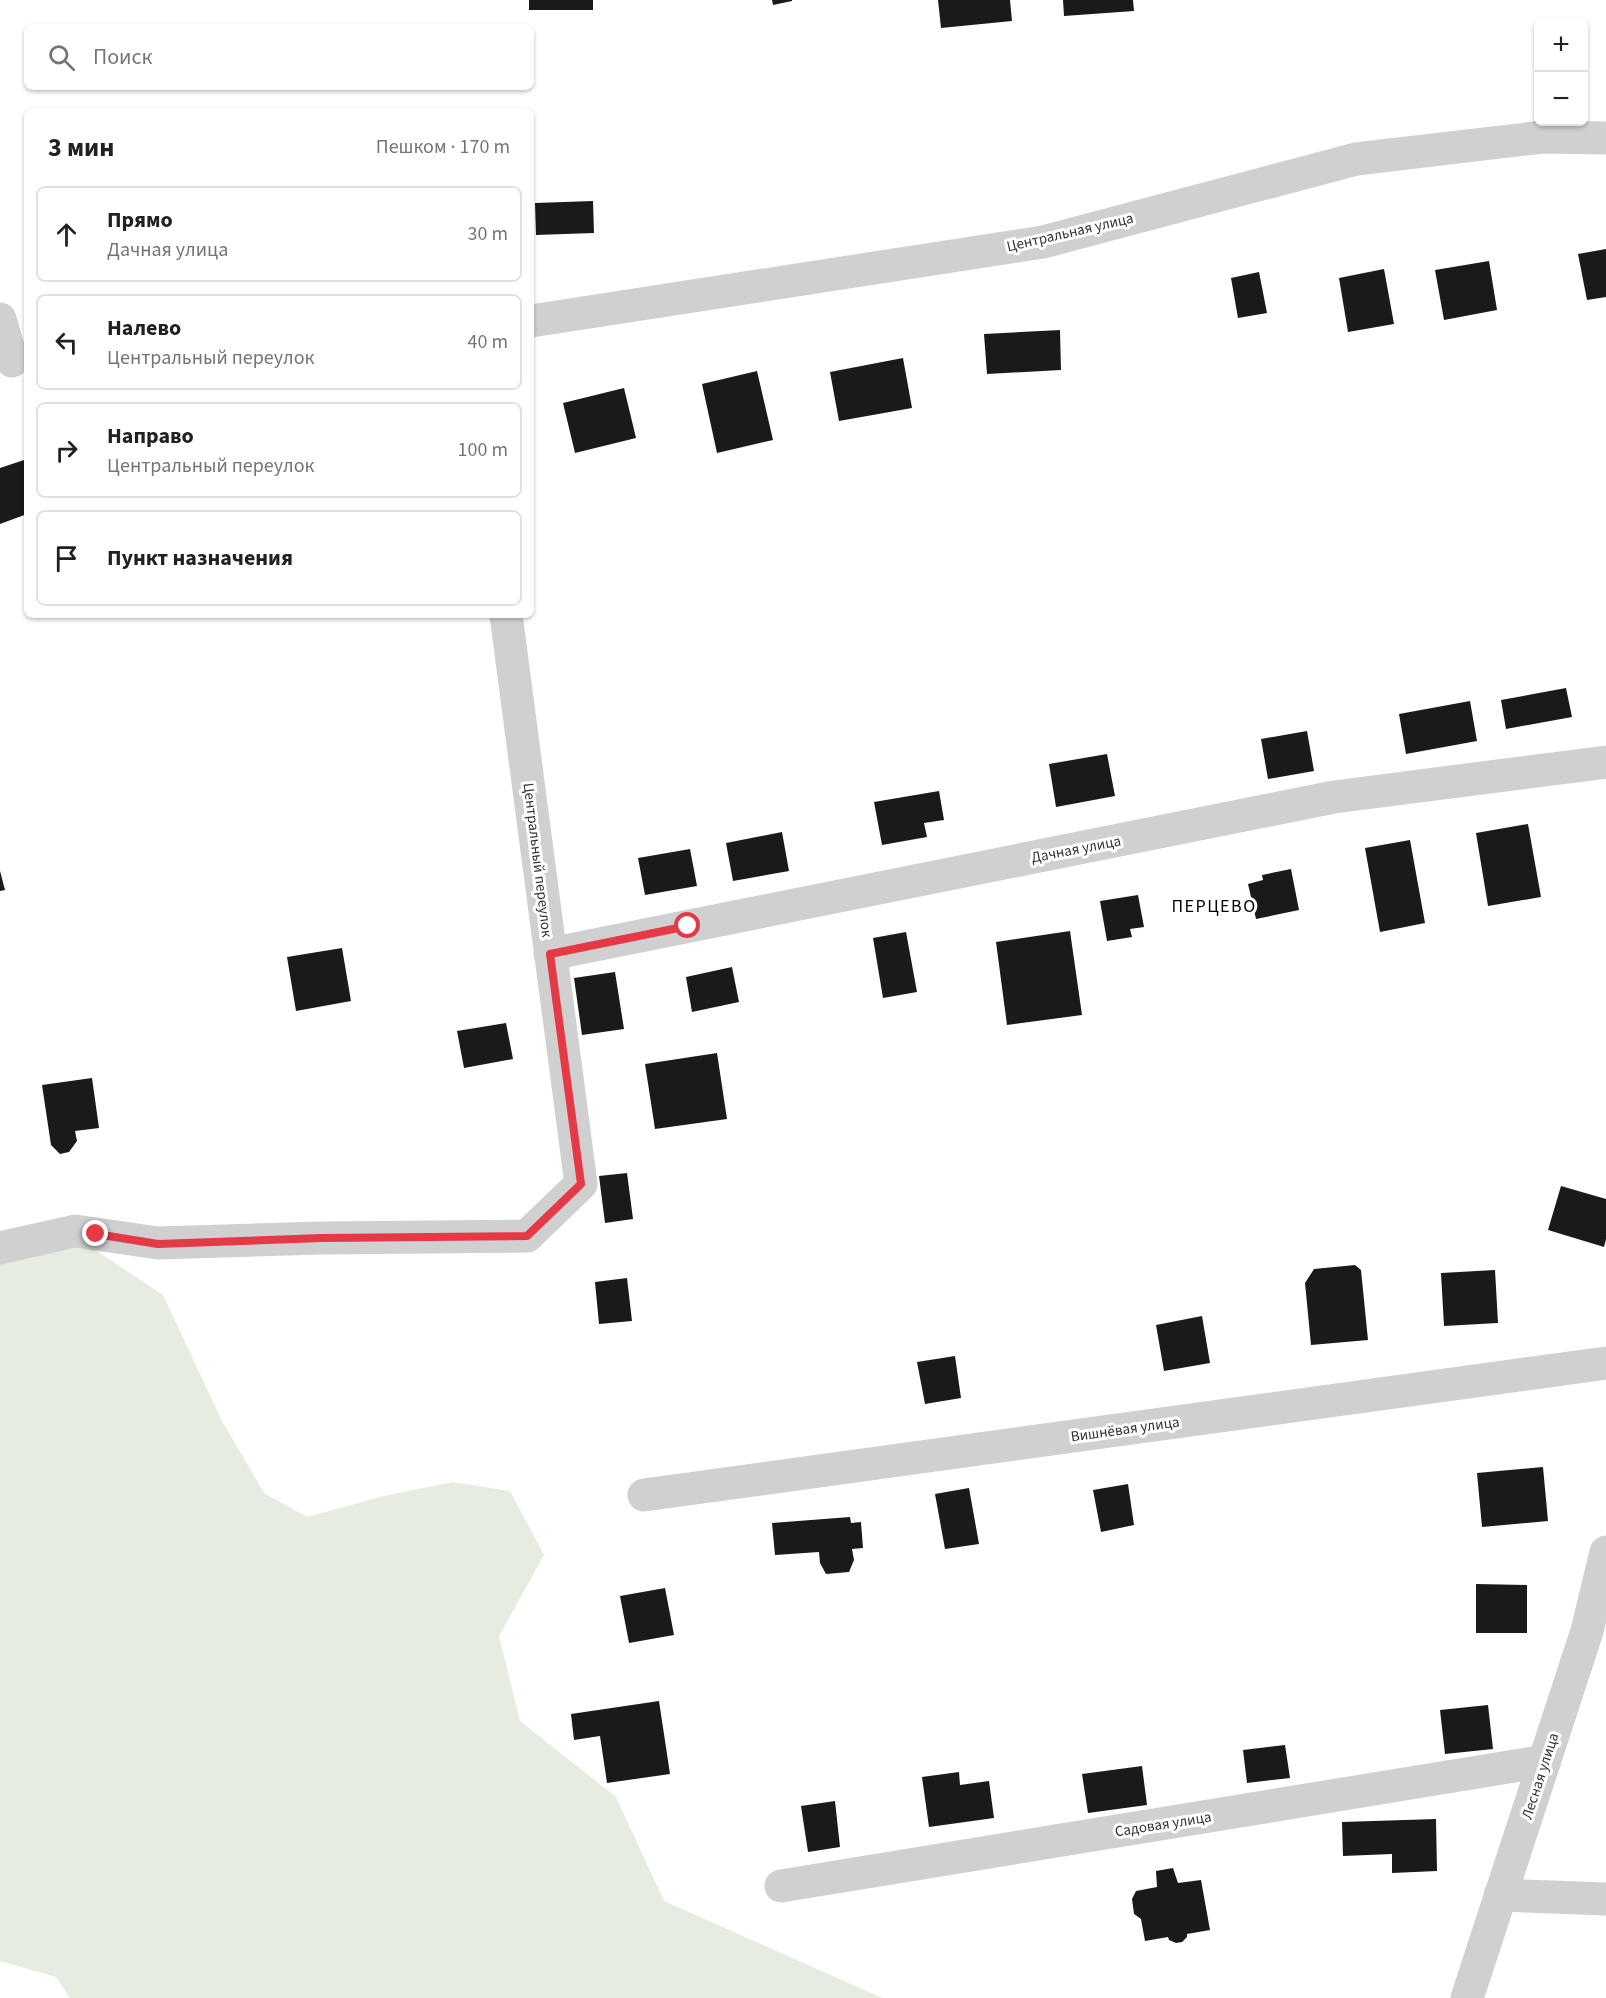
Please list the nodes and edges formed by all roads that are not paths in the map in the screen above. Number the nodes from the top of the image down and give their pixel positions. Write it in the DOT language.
graph roads {
  1 [pos="1606,138"];
  2 [pos="0,320"];
  3 [pos="534,321"];
  4 [pos="13,366"];
  5 [pos="506,618"];
  6 [pos="1606,762"];
  7 [pos="550,954"];
  8 [pos="0,1248"];
  9 [pos="1606,1363"];
  10 [pos="644,1495"];
  11 [pos="1606,1552"];
  12 [pos="1597,1631"];
  13 [pos="1545,1761"];
  14 [pos="781,1886"];
  15 [pos="1500,1895"];
  16 [pos="1606,1899"];
  17 [pos="1467,1998"];
  1 -- 3 [label="street, Центральная улица"];
  2 -- 4 [label="street"];
  5 -- 7 [label="street, Центральный переулок"];
  6 -- 7 [label="street, Дачная улица"];
  7 -- 8 [label="street, Центральный переулок"];
  9 -- 10 [label="street, Вишнёвая улица"];
  11 -- 12 [label="street, Лесная улица"];
  12 -- 13 [label="street, Лесная улица"];
  13 -- 14 [label="street, Садовая улица"];
  13 -- 15 [label="street, Лесная улица"];
  15 -- 16 [label="street"];
  15 -- 17 [label="street, Лесная улица"];
}
